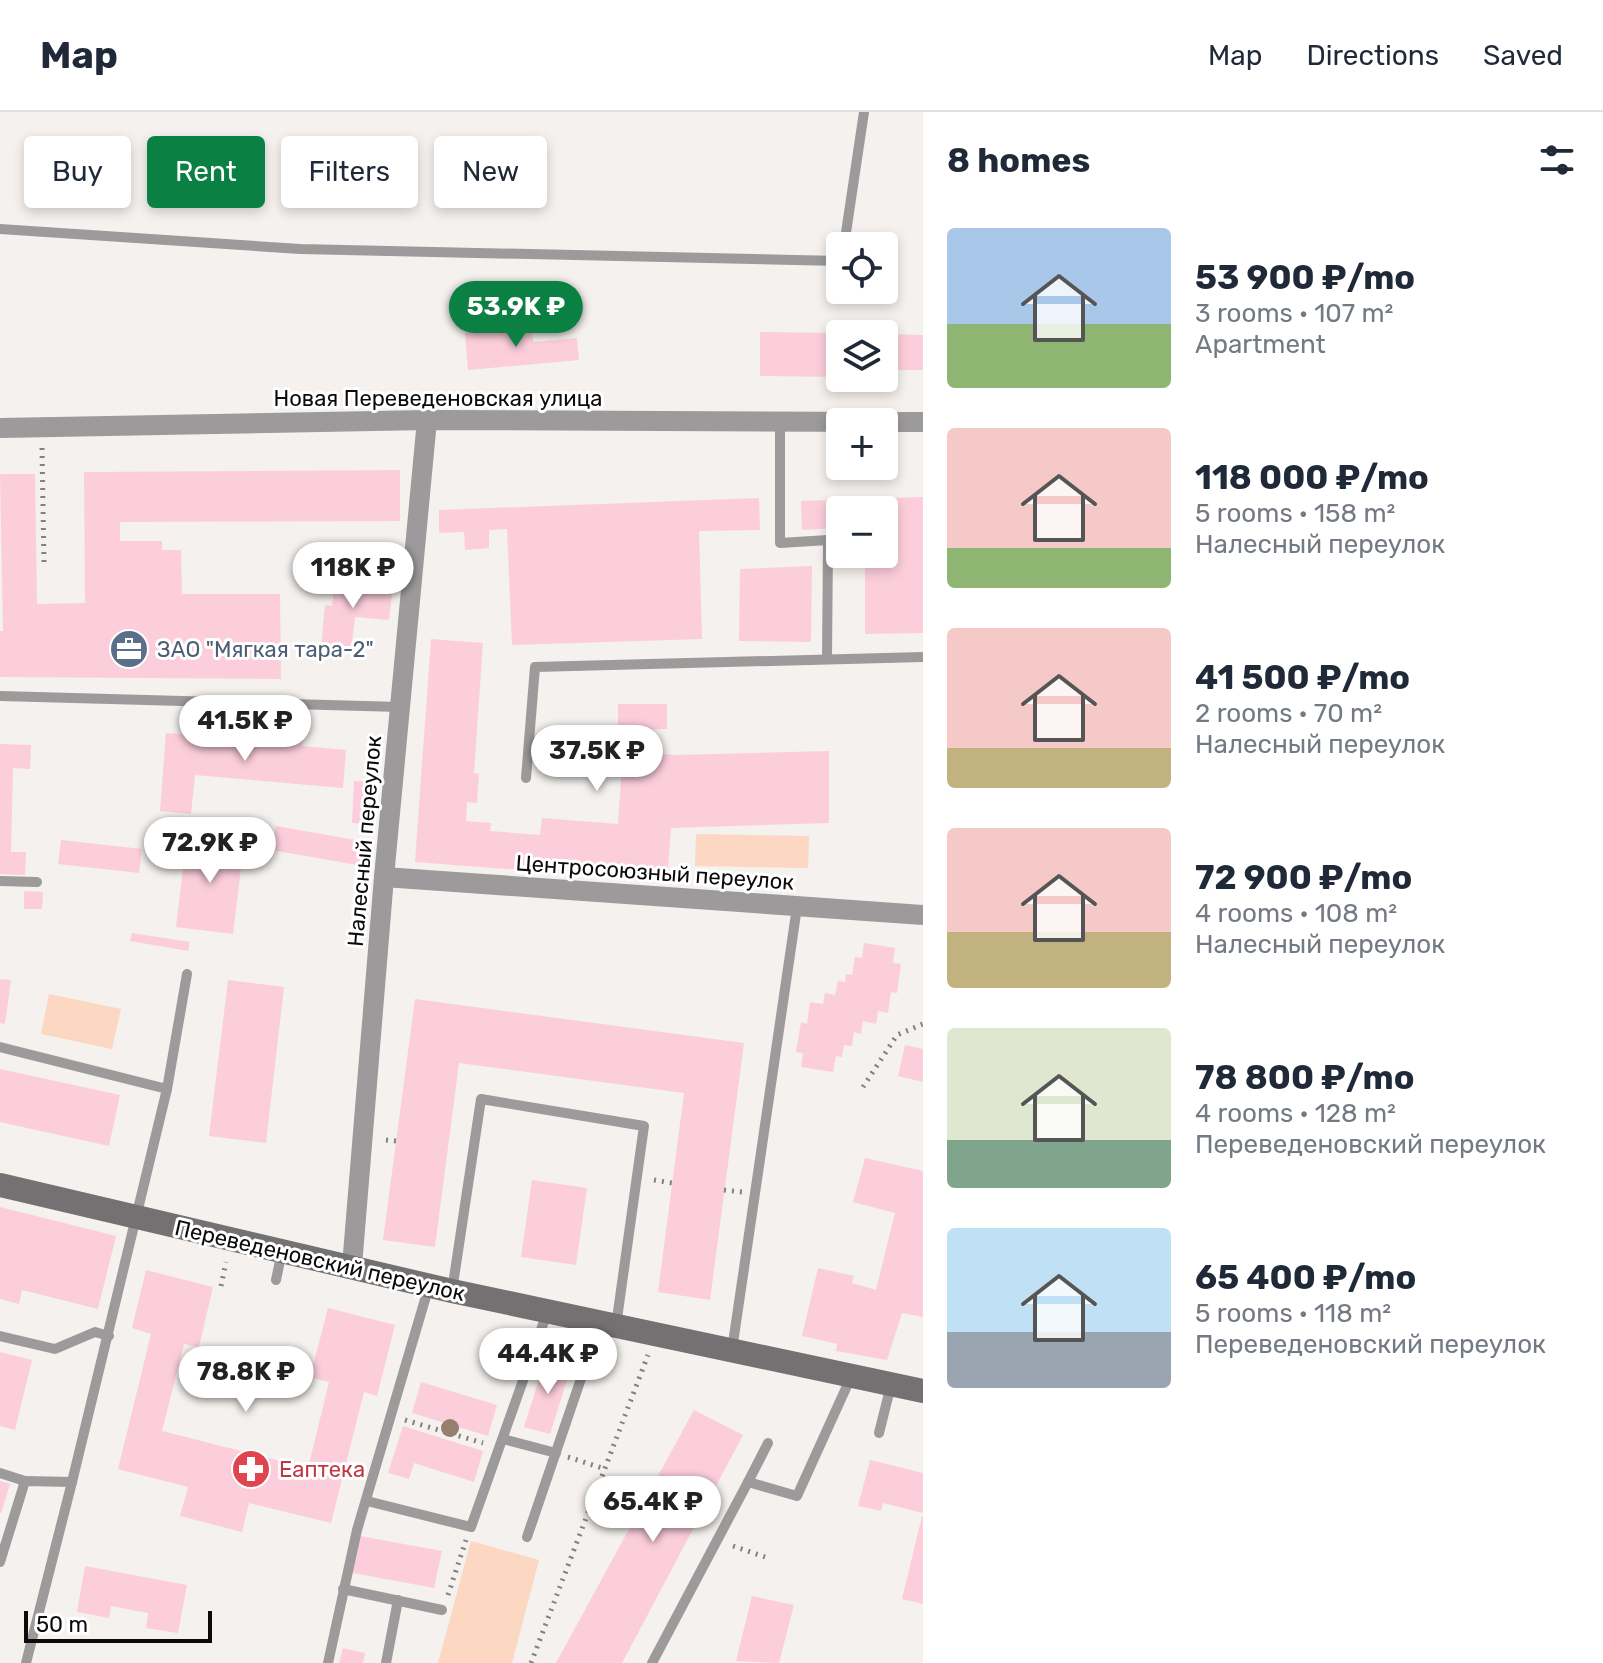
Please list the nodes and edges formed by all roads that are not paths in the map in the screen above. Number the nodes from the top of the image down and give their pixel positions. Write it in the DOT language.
graph roads {
  1 [pos="864,112"];
  2 [pos="0,229"];
  3 [pos="846,232"];
  4 [pos="826,261"];
  5 [pos="427,420"];
  6 [pos="780,422"];
  7 [pos="826,422"];
  8 [pos="898,422"];
  9 [pos="923,422"];
  10 [pos="0,428"];
  11 [pos="923,657"];
  12 [pos="827,659"];
  13 [pos="0,696"];
  14 [pos="400,707"];
  15 [pos="526,778"];
  16 [pos="384,877"];
  17 [pos="0,881"];
  18 [pos="37,882"];
  19 [pos="797,907"];
  20 [pos="923,915"];
  21 [pos="187,974"];
  22 [pos="0,1047"];
  23 [pos="167,1089"];
  24 [pos="0,1185"];
  25 [pos="138,1218"];
  26 [pos="282,1251"];
  27 [pos="352,1266"];
  28 [pos="276,1280"];
  29 [pos="441,1288"];
  30 [pos="548,1312"];
  31 [pos="608,1324"];
  32 [pos="0,1336"];
  33 [pos="109,1336"];
  34 [pos="732,1350"];
  35 [pos="852,1375"];
  36 [pos="891,1384"];
  37 [pos="923,1391"];
  38 [pos="879,1433"];
  39 [pos="768,1443"];
  40 [pos="501,1444"];
  41 [pos="556,1453"];
  42 [pos="0,1473"];
  43 [pos="25,1481"];
  44 [pos="72,1482"];
  45 [pos="748,1482"];
  46 [pos="367,1501"];
  47 [pos="527,1537"];
  48 [pos="0,1562"];
  49 [pos="343,1589"];
  50 [pos="398,1600"];
  51 [pos="442,1610"];
  52 [pos="26,1663"];
  53 [pos="328,1663"];
  54 [pos="386,1663"];
  55 [pos="652,1663"];
  1 -- 3 [label="lane"];
  2 -- 4 [label="lane"];
  5 -- 6 [label="street, Новая Переведеновская улица"];
  5 -- 10 [label="street, Новая Переведеновская улица"];
  5 -- 14 [label="street, Налесный переулок"];
  6 -- 7 [label="street, Новая Переведеновская улица"];
  6 -- 12 [label="lane"];
  8 -- 9 [label="street"];
  11 -- 12 [label="lane"];
  12 -- 15 [label="lane"];
  13 -- 14 [label="lane"];
  14 -- 16 [label="street, Налесный переулок"];
  16 -- 19 [label="street, Центросоюзный переулок"];
  16 -- 27 [label="street, Налесный переулок"];
  17 -- 18 [label="lane"];
  19 -- 20 [label="street, Центросоюзный переулок"];
  19 -- 34 [label="lane"];
  21 -- 23 [label="lane"];
  22 -- 23 [label="lane"];
  23 -- 25 [label="lane"];
  24 -- 25 [label="street, Переведеновский переулок"];
  25 -- 26 [label="street, Переведеновский переулок"];
  25 -- 33 [label="lane"];
  26 -- 27 [label="street, Переведеновский переулок"];
  26 -- 28 [label="lane"];
  27 -- 29 [label="street, Переведеновский переулок"];
  29 -- 30 [label="street, Переведеновский переулок"];
  29 -- 31 [label="lane"];
  29 -- 46 [label="lane"];
  30 -- 31 [label="street, Переведеновский переулок"];
  30 -- 40 [label="lane"];
  31 -- 34 [label="street, Переведеновский переулок"];
  31 -- 41 [label="lane"];
  32 -- 33 [label="lane"];
  33 -- 44 [label="lane"];
  34 -- 35 [label="street, Переведеновский переулок"];
  35 -- 36 [label="street, Переведеновский переулок"];
  35 -- 45 [label="lane"];
  36 -- 37 [label="street, Переведеновский переулок"];
  36 -- 38 [label="lane"];
  39 -- 45 [label="lane"];
  40 -- 41 [label="lane"];
  40 -- 46 [label="lane"];
  41 -- 47 [label="lane"];
  42 -- 43 [label="lane"];
  43 -- 44 [label="lane"];
  43 -- 48 [label="lane"];
  44 -- 52 [label="lane"];
  45 -- 55 [label="lane"];
  46 -- 49 [label="lane"];
  49 -- 50 [label="lane"];
  49 -- 53 [label="lane"];
  50 -- 51 [label="lane"];
  50 -- 54 [label="lane"];
}
